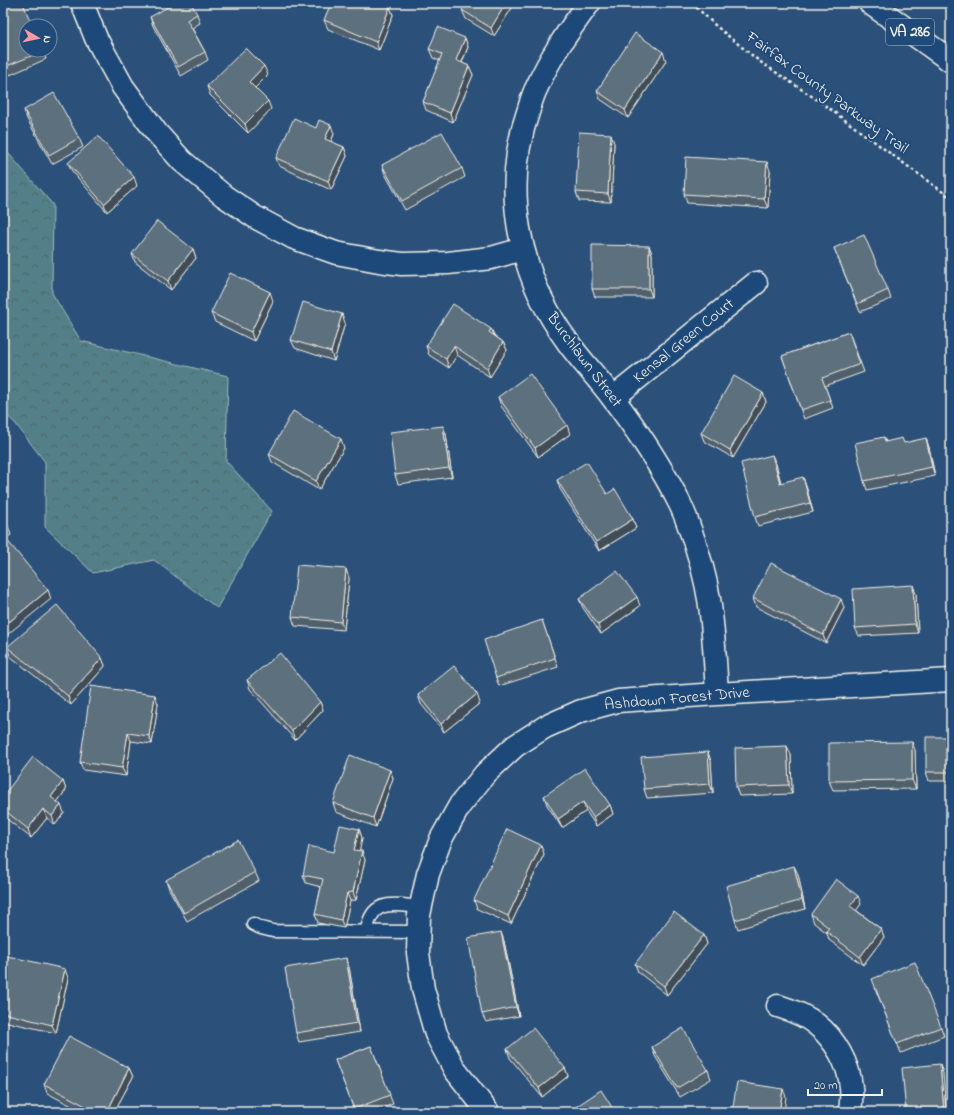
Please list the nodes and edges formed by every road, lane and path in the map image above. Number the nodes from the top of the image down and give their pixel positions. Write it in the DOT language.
graph roads {
  1 [pos="82,3"];
  2 [pos="589,3"];
  3 [pos="692,3"];
  4 [pos="870,3"];
  5 [pos="951,61"];
  6 [pos="951,198"];
  7 [pos="523,249"];
  8 [pos="756,283"];
  9 [pos="613,398"];
  10 [pos="951,680"];
  11 [pos="716,694"];
  12 [pos="421,908"];
  13 [pos="253,924"];
  14 [pos="367,931"];
  15 [pos="419,932"];
  16 [pos="778,1006"];
  17 [pos="488,1112"];
  18 [pos="850,1112"];
  1 -- 7 [label="main road"];
  2 -- 7 [label="main road, Burchlawn Street"];
  3 -- 6 [label="path, Fairfax County Parkway Trail"];
  4 -- 5 [label="main road, VA 286"];
  7 -- 9 [label="main road, Burchlawn Street"];
  8 -- 9 [label="main road, Kensal Green Court"];
  9 -- 11 [label="main road, Burchlawn Street"];
  10 -- 11 [label="main road, Ashdown Forest Drive"];
  11 -- 12 [label="main road, Ashdown Forest Drive"];
  12 -- 14 [label="lane"];
  12 -- 15 [label="main road, Ashdown Forest Drive"];
  13 -- 14 [label="lane"];
  14 -- 15 [label="lane"];
  15 -- 17 [label="main road, Ashdown Forest Drive"];
  16 -- 18 [label="main road"];
}
